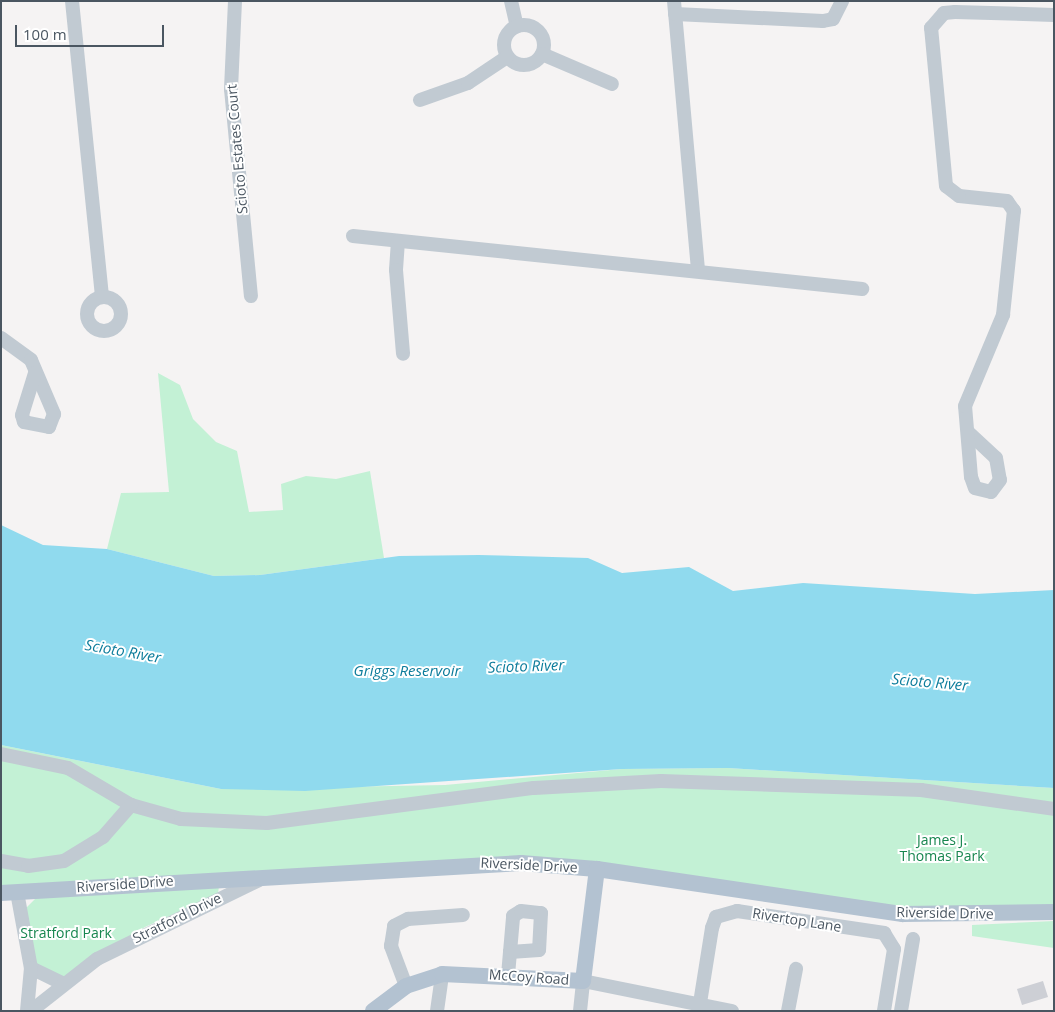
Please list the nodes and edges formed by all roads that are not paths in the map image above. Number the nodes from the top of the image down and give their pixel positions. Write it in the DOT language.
graph roads {
  1 [pos="72,1"];
  2 [pos="235,1"];
  3 [pos="511,1"];
  4 [pos="842,1"];
  5 [pos="674,8"];
  6 [pos="1054,15"];
  7 [pos="517,26"];
  8 [pos="542,54"];
  9 [pos="508,57"];
  10 [pos="612,84"];
  11 [pos="420,100"];
  12 [pos="353,236"];
  13 [pos="398,241"];
  14 [pos="698,270"];
  15 [pos="862,289"];
  16 [pos="102,295"];
  17 [pos="250,296"];
  18 [pos="1,338"];
  19 [pos="403,354"];
  20 [pos="35,373"];
  21 [pos="968,432"];
  22 [pos="1,754"];
  23 [pos="131,805"];
  24 [pos="1054,809"];
  25 [pos="1,861"];
  26 [pos="598,869"];
  27 [pos="271,875"];
  28 [pos="9,892"];
  29 [pos="1054,912"];
  30 [pos="463,915"];
  31 [pos="913,939"];
  32 [pos="510,952"];
  33 [pos="31,968"];
  34 [pos="796,969"];
  35 [pos="442,974"];
  36 [pos="508,975"];
  37 [pos="583,980"];
  38 [pos="62,983"];
  39 [pos="406,986"];
  40 [pos="700,1003"];
  41 [pos="27,1011"];
  42 [pos="32,1011"];
  43 [pos="373,1011"];
  44 [pos="437,1011"];
  45 [pos="580,1011"];
  46 [pos="732,1011"];
  47 [pos="788,1011"];
  48 [pos="884,1011"];
  49 [pos="901,1011"];
  1 -- 16 [label="street"];
  2 -- 17 [label="street, Scioto Estates Court"];
  3 -- 7 [label="street"];
  4 -- 5 [label="street"];
  5 -- 14 [label="street"];
  6 -- 21 [label="street"];
  7 -- 8 [label="street"];
  7 -- 9 [label="street"];
  8 -- 9 [label="street"];
  8 -- 10 [label="street"];
  9 -- 11 [label="street"];
  12 -- 13 [label="street"];
  13 -- 14 [label="street"];
  13 -- 19 [label="street"];
  14 -- 15 [label="street"];
  18 -- 20 [label="street"];
  22 -- 23 [label="street"];
  23 -- 24 [label="street"];
  23 -- 25 [label="street"];
  26 -- 27 [label="main road, Riverside Drive"];
  26 -- 29 [label="main road, Riverside Drive"];
  26 -- 37 [label="main road, McCoy Road"];
  27 -- 28 [label="main road, Riverside Drive"];
  27 -- 38 [label="street, Stratford Drive"];
  28 -- 33 [label="street"];
  30 -- 39 [label="street"];
  31 -- 49 [label="street"];
  32 -- 36 [label="street"];
  33 -- 38 [label="street"];
  33 -- 41 [label="street"];
  34 -- 47 [label="street"];
  35 -- 36 [label="main road, McCoy Road"];
  35 -- 39 [label="main road, McCoy Road"];
  35 -- 44 [label="street"];
  36 -- 37 [label="main road, McCoy Road"];
  37 -- 40 [label="street"];
  37 -- 45 [label="street"];
  38 -- 42 [label="street, Stratford Drive"];
  39 -- 43 [label="main road, McCoy Road"];
  40 -- 46 [label="street"];
  40 -- 48 [label="street, Rivertop Lane"];
}
